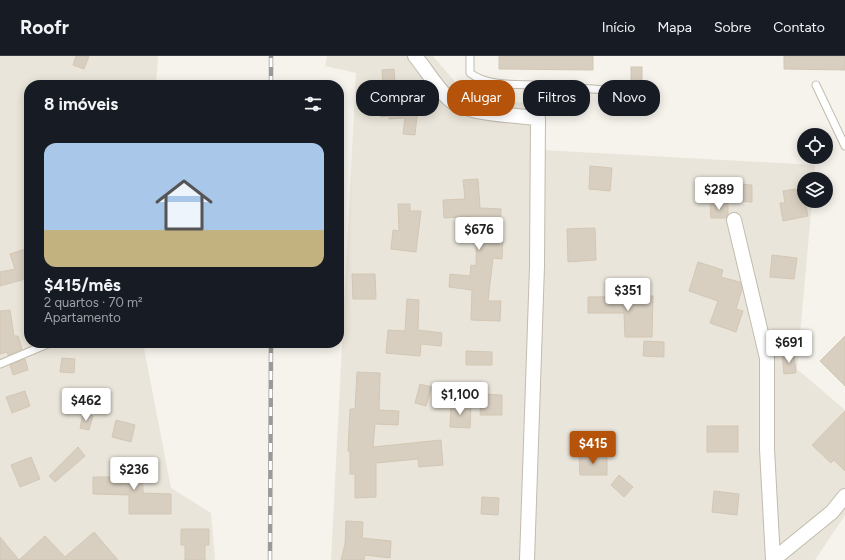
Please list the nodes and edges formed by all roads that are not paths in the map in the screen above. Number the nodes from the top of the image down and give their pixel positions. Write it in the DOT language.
graph roads {
  1 [pos="415,56"];
  2 [pos="470,56"];
  3 [pos="523,84"];
  4 [pos="816,85"];
  5 [pos="538,118"];
  6 [pos="845,146"];
  7 [pos="734,220"];
  8 [pos="38,348"];
  9 [pos="0,364"];
  10 [pos="845,496"];
  11 [pos="528,560"];
  12 [pos="773,560"];
  1 -- 5 [label="street"];
  2 -- 3 [label="lane"];
  4 -- 6 [label="lane"];
  5 -- 11 [label="street"];
  7 -- 12 [label="street"];
  8 -- 9 [label="lane"];
  10 -- 12 [label="street"];
}
